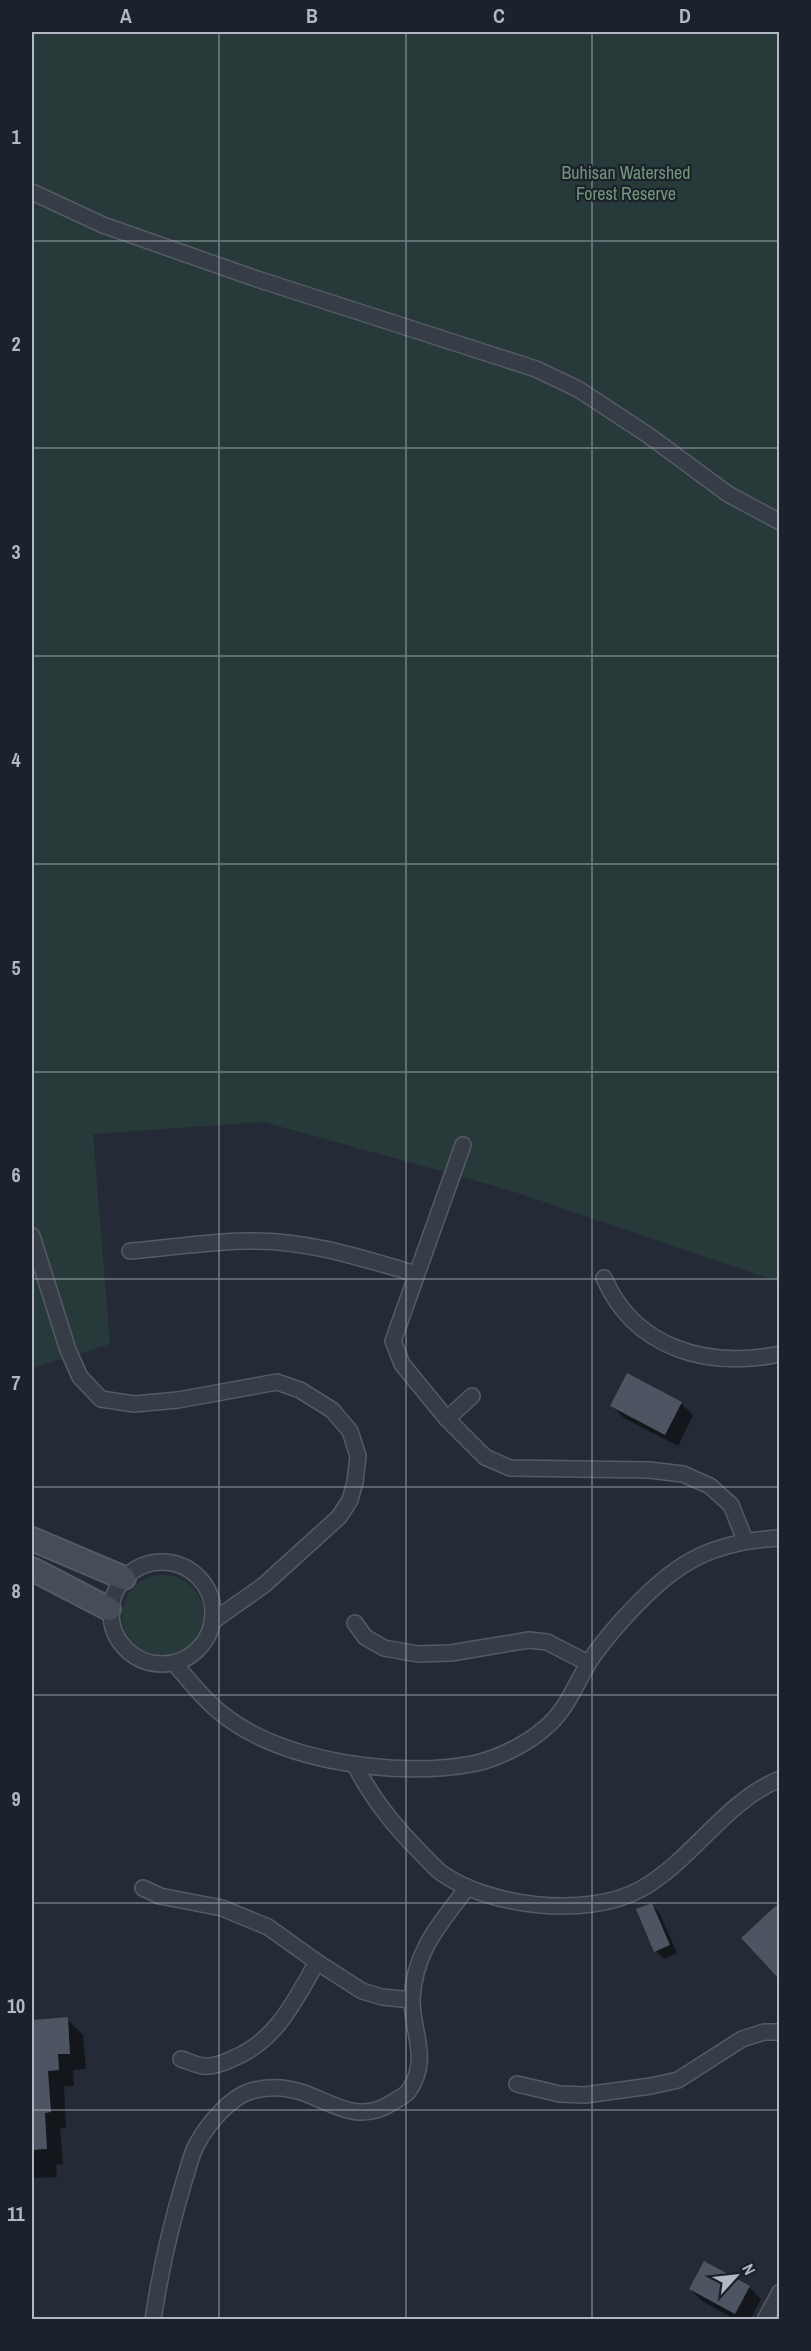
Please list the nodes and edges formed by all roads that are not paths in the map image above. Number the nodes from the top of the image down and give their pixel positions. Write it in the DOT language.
graph roads {
  1 [pos="32,192"];
  2 [pos="780,522"];
  3 [pos="463,1145"];
  4 [pos="32,1236"];
  5 [pos="130,1251"];
  6 [pos="416,1274"];
  7 [pos="604,1278"];
  8 [pos="780,1354"];
  9 [pos="472,1396"];
  10 [pos="447,1419"];
  11 [pos="780,1538"];
  12 [pos="32,1539"];
  13 [pos="745,1540"];
  14 [pos="32,1569"];
  15 [pos="124,1578"];
  16 [pos="109,1609"];
  17 [pos="213,1621"];
  18 [pos="355,1623"];
  19 [pos="174,1663"];
  20 [pos="588,1663"];
  21 [pos="355,1765"];
  22 [pos="780,1779"];
  23 [pos="143,1888"];
  24 [pos="467,1888"];
  25 [pos="317,1962"];
  26 [pos="412,2000"];
  27 [pos="780,2032"];
  28 [pos="181,2058"];
  29 [pos="517,2085"];
  30 [pos="780,2292"];
  31 [pos="153,2319"];
  32 [pos="765,2319"];
  1 -- 2 [label="street"];
  3 -- 6 [label="street"];
  4 -- 17 [label="street"];
  5 -- 6 [label="street"];
  6 -- 10 [label="street"];
  7 -- 8 [label="street"];
  9 -- 10 [label="street"];
  10 -- 13 [label="street"];
  11 -- 13 [label="street"];
  12 -- 15 [label="street"];
  13 -- 20 [label="street"];
  14 -- 16 [label="street"];
  15 -- 16 [label="street"];
  15 -- 17 [label="street"];
  16 -- 19 [label="street"];
  17 -- 19 [label="street"];
  18 -- 20 [label="street"];
  19 -- 21 [label="street"];
  20 -- 21 [label="street"];
  21 -- 24 [label="street"];
  22 -- 24 [label="street"];
  23 -- 25 [label="street"];
  24 -- 26 [label="street"];
  25 -- 26 [label="street"];
  25 -- 28 [label="street"];
  26 -- 31 [label="street"];
  27 -- 29 [label="street"];
  30 -- 32 [label="street"];
}
